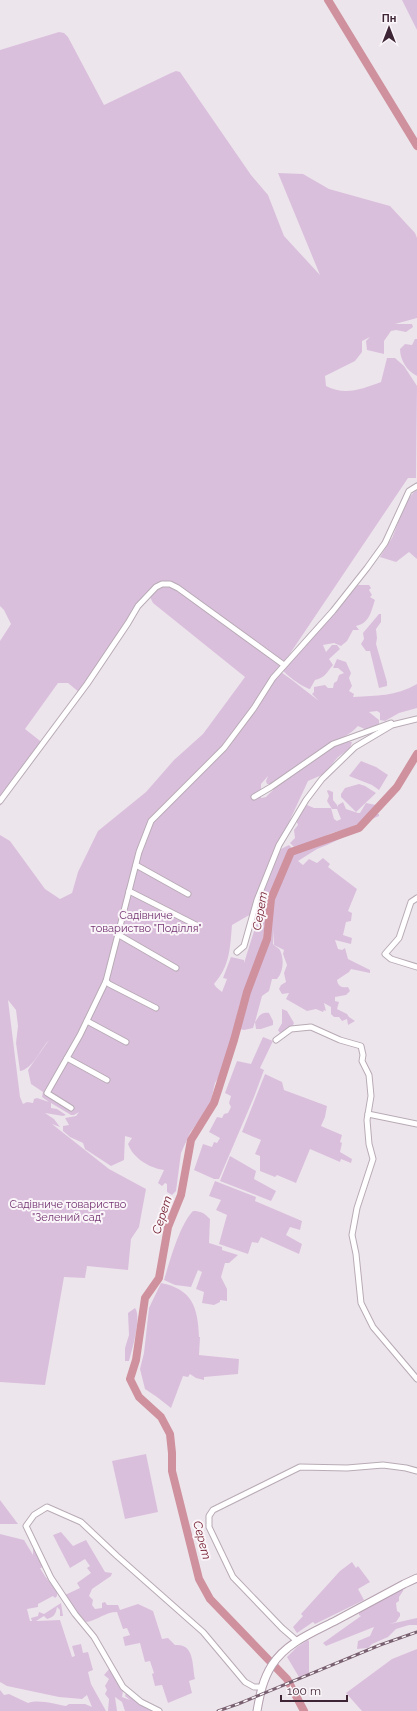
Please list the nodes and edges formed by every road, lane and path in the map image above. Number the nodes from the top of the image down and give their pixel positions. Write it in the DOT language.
graph roads {
  1 [pos="417,486"];
  2 [pos="284,665"];
  3 [pos="417,719"];
  4 [pos="399,723"];
  5 [pos="254,797"];
  6 [pos="0,801"];
  7 [pos="136,865"];
  8 [pos="130,891"];
  9 [pos="188,894"];
  10 [pos="417,898"];
  11 [pos="198,926"];
  12 [pos="119,935"];
  13 [pos="237,952"];
  14 [pos="417,967"];
  15 [pos="176,968"];
  16 [pos="106,981"];
  17 [pos="156,1008"];
  18 [pos="87,1021"];
  19 [pos="276,1040"];
  20 [pos="126,1042"];
  21 [pos="67,1058"];
  22 [pos="107,1080"];
  23 [pos="72,1108"];
  24 [pos="368,1114"];
  25 [pos="417,1124"];
  26 [pos="417,1379"];
  27 [pos="417,1471"];
  28 [pos="417,1578"];
  29 [pos="297,1641"];
  30 [pos="262,1687"];
  31 [pos="158,1711"];
  32 [pos="257,1711"];
  1 -- 2 [label="street"];
  2 -- 6 [label="street"];
  2 -- 7 [label="street"];
  3 -- 4 [label="street"];
  4 -- 5 [label="street"];
  4 -- 13 [label="street"];
  7 -- 8 [label="street"];
  7 -- 9 [label="street"];
  8 -- 11 [label="street"];
  8 -- 12 [label="street"];
  10 -- 14 [label="street"];
  12 -- 15 [label="street"];
  12 -- 16 [label="street"];
  16 -- 17 [label="street"];
  16 -- 18 [label="street"];
  18 -- 20 [label="street"];
  18 -- 21 [label="street"];
  19 -- 24 [label="street"];
  21 -- 22 [label="street"];
  21 -- 23 [label="street"];
  24 -- 25 [label="street"];
  24 -- 26 [label="street"];
  27 -- 29 [label="street"];
  28 -- 29 [label="street"];
  29 -- 30 [label="street"];
  30 -- 31 [label="street"];
  30 -- 32 [label="street"];
}
